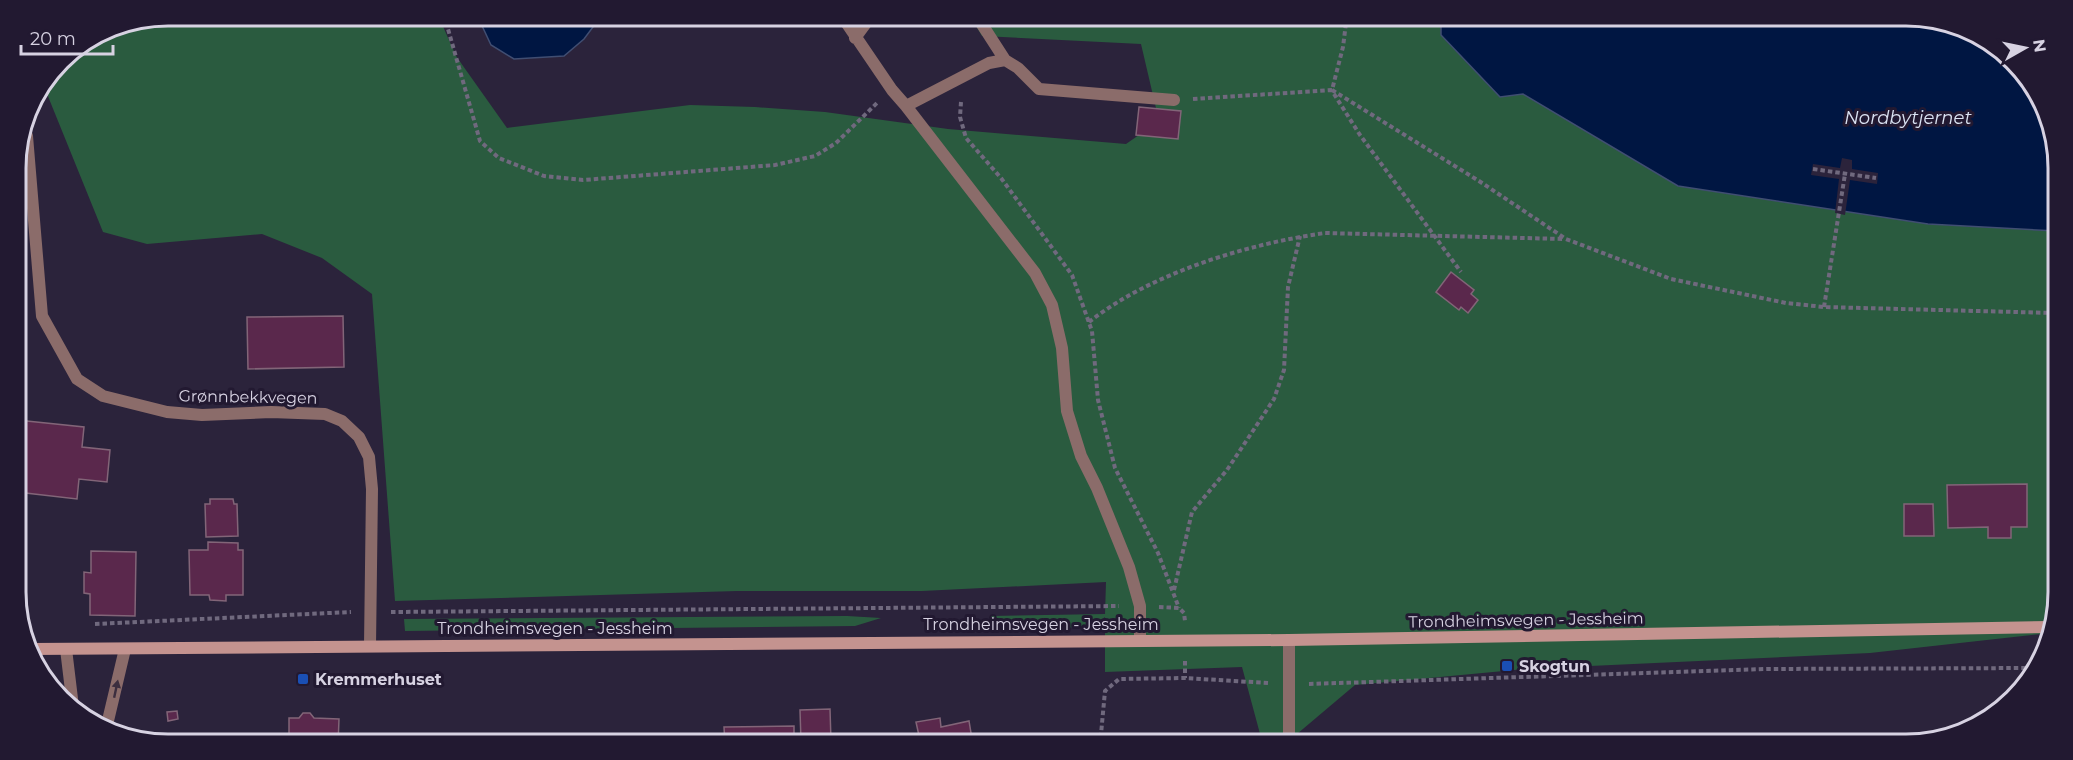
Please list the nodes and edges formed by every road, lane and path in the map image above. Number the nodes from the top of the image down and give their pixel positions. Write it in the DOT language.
graph roads {
  1 [pos="447,26"];
  2 [pos="848,26"];
  3 [pos="864,26"];
  4 [pos="983,26"];
  5 [pos="1346,26"];
  6 [pos="855,38"];
  7 [pos="1005,60"];
  8 [pos="892,90"];
  9 [pos="1332,90"];
  10 [pos="1174,100"];
  11 [pos="906,106"];
  12 [pos="28,142"];
  13 [pos="1814,169"];
  14 [pos="1845,174"];
  15 [pos="1876,178"];
  16 [pos="1300,236"];
  17 [pos="1433,236"];
  18 [pos="1566,239"];
  19 [pos="1461,272"];
  20 [pos="1824,307"];
  21 [pos="2048,313"];
  22 [pos="1089,322"];
  23 [pos="1174,590"];
  24 [pos="1140,606"];
  25 [pos="369,611"];
  26 [pos="89,624"];
  27 [pos="1185,624"];
  28 [pos="2043,627"];
  29 [pos="1140,640"];
  30 [pos="1289,640"];
  31 [pos="370,646"];
  32 [pos="125,648"];
  33 [pos="38,649"];
  34 [pos="66,649"];
  35 [pos="1184,654"];
  36 [pos="2026,668"];
  37 [pos="1185,678"];
  38 [pos="1290,684"];
  39 [pos="72,697"];
  40 [pos="108,721"];
  41 [pos="1100,734"];
  42 [pos="1289,734"];
  1 -- 8 [label="path"];
  2 -- 6 [label="street"];
  3 -- 6 [label="street"];
  4 -- 7 [label="street"];
  5 -- 9 [label="path"];
  6 -- 8 [label="street"];
  7 -- 10 [label="street"];
  7 -- 11 [label="street"];
  8 -- 11 [label="street"];
  9 -- 10 [label="path"];
  9 -- 17 [label="path"];
  9 -- 18 [label="path"];
  11 -- 24 [label="street"];
  12 -- 25 [label="street, Grønnbekkvegen"];
  13 -- 14 [label="path"];
  14 -- 15 [label="path"];
  14 -- 20 [label="path"];
  16 -- 17 [label="path"];
  16 -- 22 [label="path"];
  16 -- 23 [label="path"];
  17 -- 18 [label="path"];
  17 -- 19 [label="path"];
  18 -- 20 [label="path"];
  20 -- 21 [label="path"];
  24 -- 25 [label="path"];
  24 -- 27 [label="path"];
  24 -- 29 [label="street"];
  25 -- 26 [label="path"];
  25 -- 31 [label="street, Grønnbekkvegen"];
  28 -- 30 [label="main road, Trondheimsvegen - Jessheim"];
  29 -- 30 [label="main road, Trondheimsvegen - Jessheim"];
  29 -- 31 [label="main road, Trondheimsvegen - Jessheim"];
  30 -- 38 [label="street"];
  31 -- 32 [label="main road, Trondheimsvegen - Jessheim"];
  32 -- 34 [label="main road, Trondheimsvegen - Jessheim"];
  40 -- 32 [label="street, one-way"];
  33 -- 34 [label="main road, Trondheimsvegen - Jessheim"];
  34 -- 39 [label="street"];
  35 -- 37 [label="path"];
  36 -- 38 [label="path"];
  37 -- 38 [label="path"];
  37 -- 41 [label="path"];
  38 -- 42 [label="street"];
}
